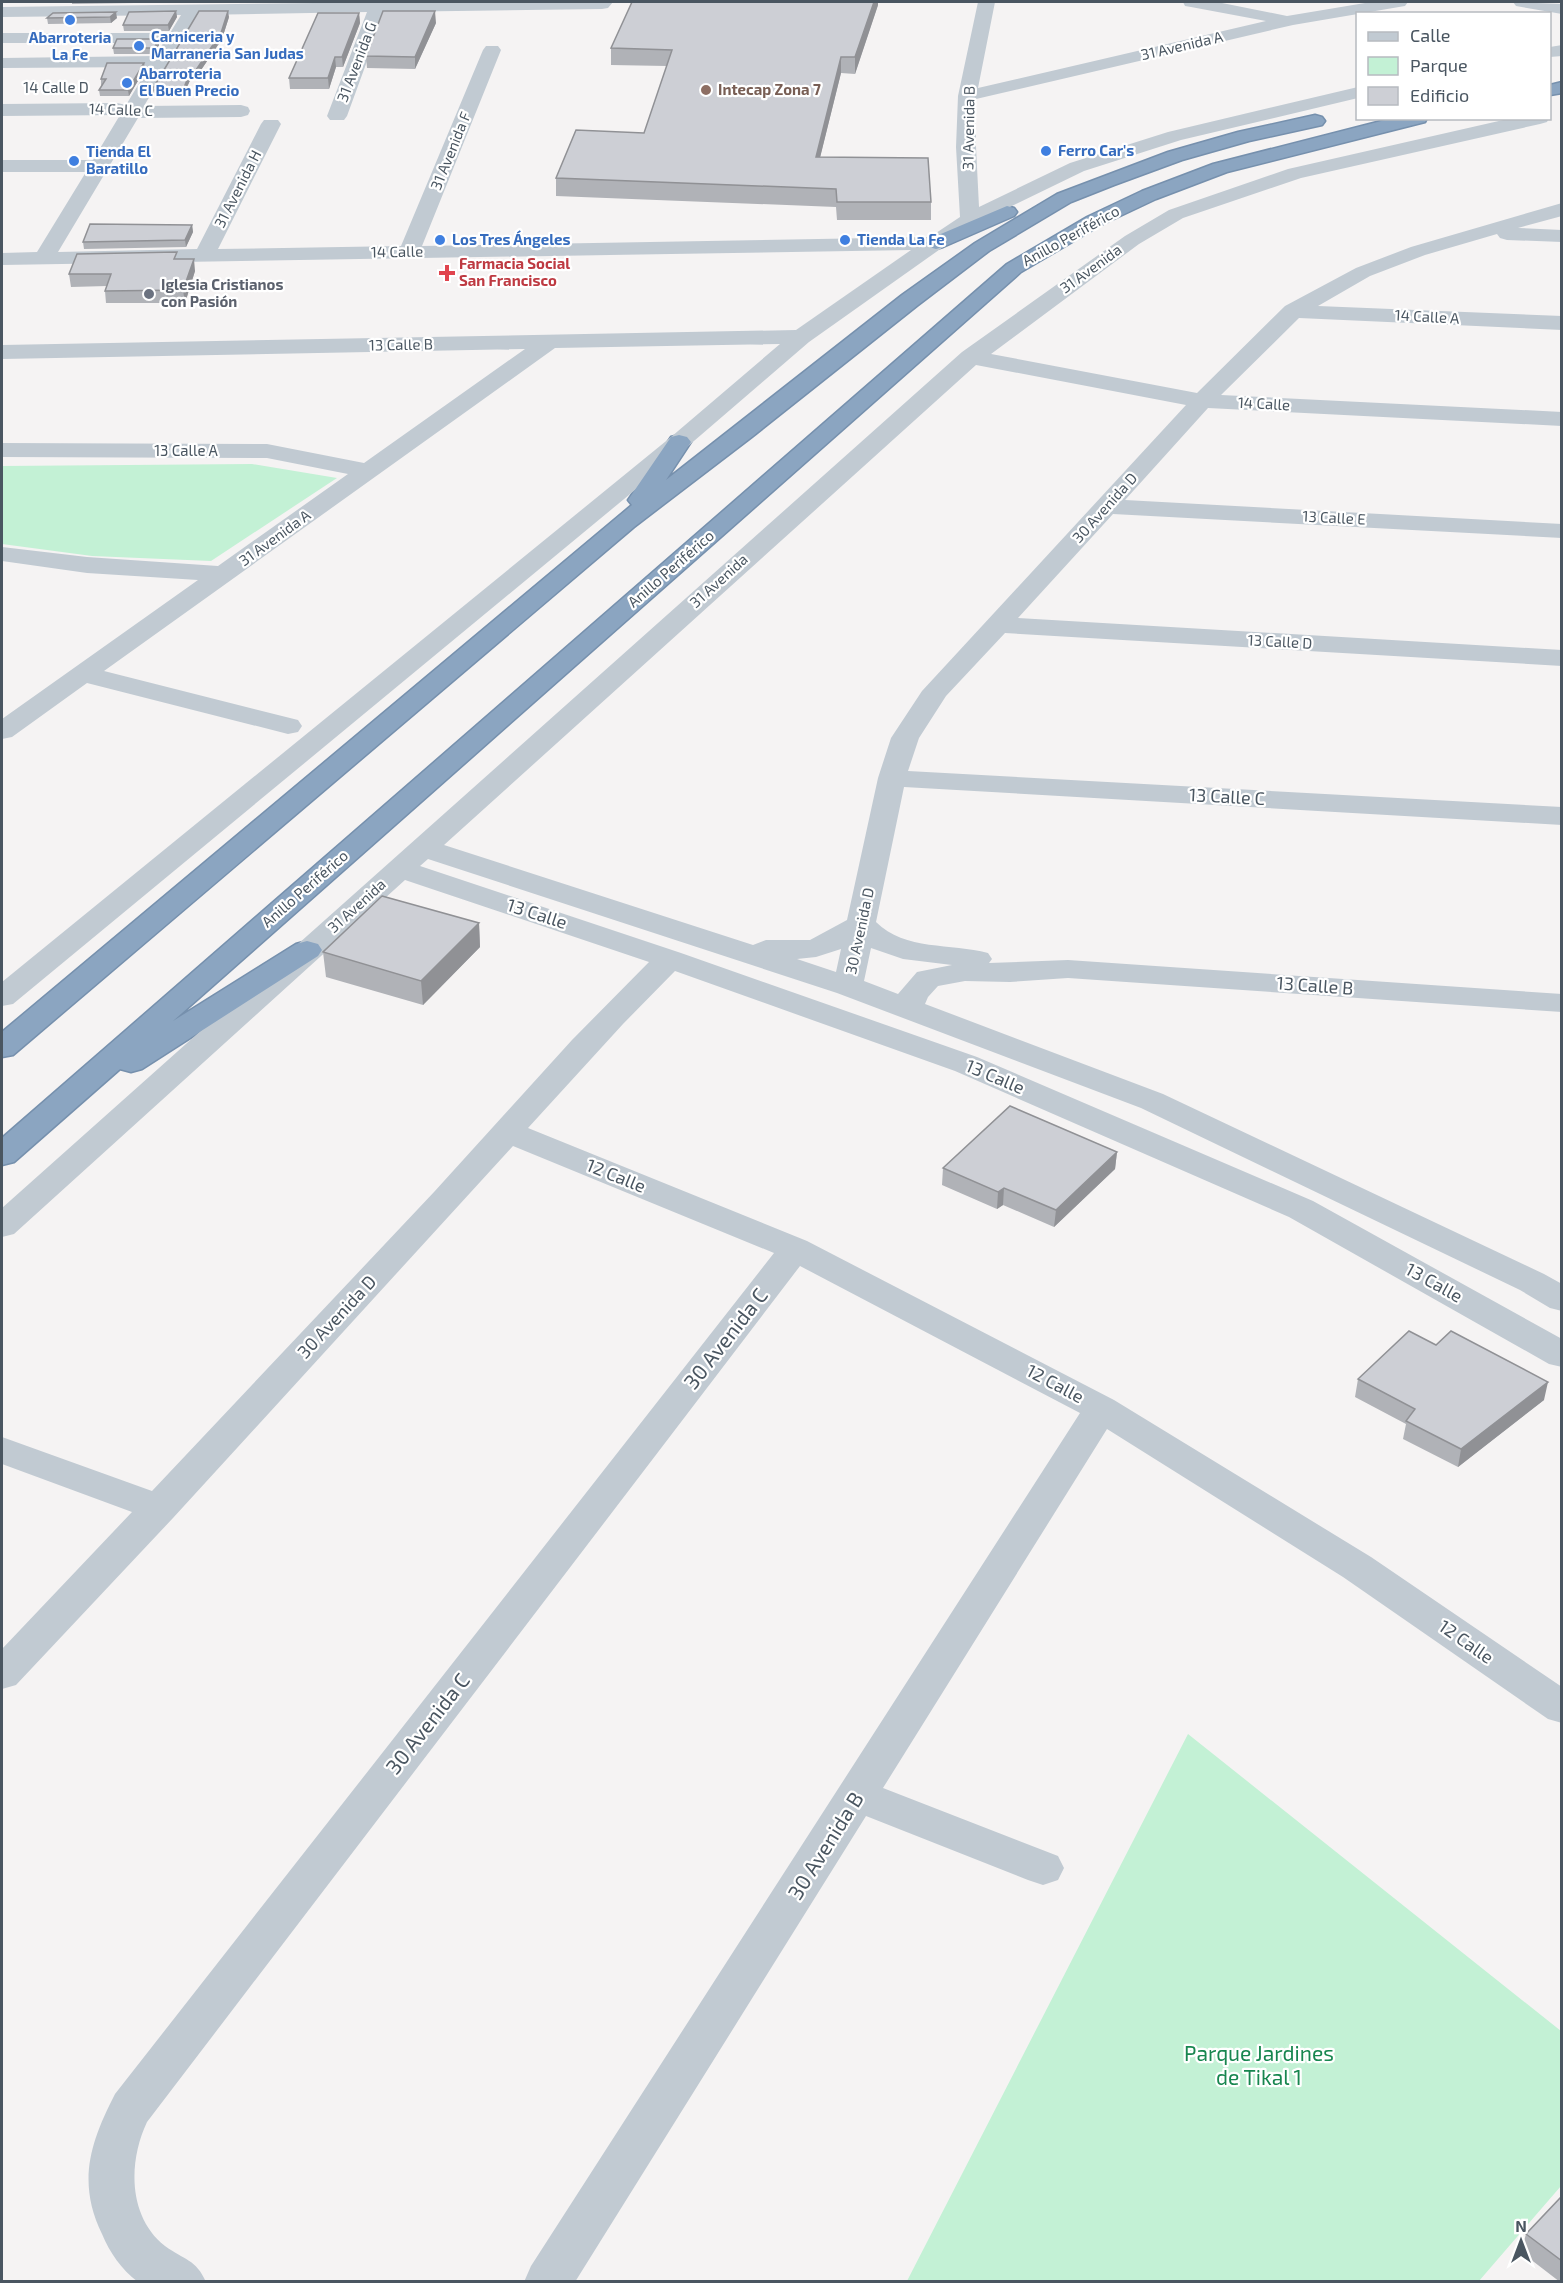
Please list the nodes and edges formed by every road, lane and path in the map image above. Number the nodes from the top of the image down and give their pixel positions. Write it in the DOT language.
graph roads {
  1 [pos="603,2"];
  2 [pos="986,2"];
  3 [pos="1191,2"];
  4 [pos="1399,2"];
  5 [pos="1522,2"];
  6 [pos="429,4"];
  7 [pos="343,5"];
  8 [pos="143,6"];
  9 [pos="378,8"];
  10 [pos="193,9"];
  11 [pos="1562,9"];
  12 [pos="2,12"];
  13 [pos="1293,20"];
  14 [pos="2,38"];
  15 [pos="175,38"];
  16 [pos="492,50"];
  17 [pos="162,61"];
  18 [pos="2,63"];
  19 [pos="124,87"];
  20 [pos="146,87"];
  21 [pos="1356,92"];
  22 [pos="967,96"];
  23 [pos="2,110"];
  24 [pos="241,111"];
  25 [pos="131,112"];
  26 [pos="1356,112"];
  27 [pos="337,116"];
  28 [pos="1410,120"];
  29 [pos="1534,120"];
  30 [pos="271,124"];
  31 [pos="2,166"];
  32 [pos="99,166"];
  33 [pos="968,172"];
  34 [pos="1056,190"];
  35 [pos="1562,209"];
  36 [pos="970,219"];
  37 [pos="1481,233"];
  38 [pos="1562,236"];
  39 [pos="936,243"];
  40 [pos="409,252"];
  41 [pos="205,255"];
  42 [pos="44,258"];
  43 [pos="2,259"];
  44 [pos="1293,311"];
  45 [pos="1562,324"];
  46 [pos="801,337"];
  47 [pos="548,343"];
  48 [pos="2,352"];
  49 [pos="970,357"];
  50 [pos="1202,401"];
  51 [pos="1562,419"];
  52 [pos="679,442"];
  53 [pos="2,450"];
  54 [pos="369,471"];
  55 [pos="1107,506"];
  56 [pos="625,522"];
  57 [pos="1562,531"];
  58 [pos="2,554"];
  59 [pos="224,574"];
  60 [pos="998,626"];
  61 [pos="1562,658"];
  62 [pos="84,674"];
  63 [pos="288,726"];
  64 [pos="2,731"];
  65 [pos="892,778"];
  66 [pos="1562,816"];
  67 [pos="422,847"];
  68 [pos="398,868"];
  69 [pos="861,924"];
  70 [pos="725,946"];
  71 [pos="307,950"];
  72 [pos="670,959"];
  73 [pos="1068,969"];
  74 [pos="848,986"];
  75 [pos="2,997"];
  76 [pos="1562,1003"];
  77 [pos="907,1009"];
  78 [pos="2,1048"];
  79 [pos="41,1120"];
  80 [pos="509,1132"];
  81 [pos="2,1155"];
  82 [pos="2,1226"];
  83 [pos="795,1249"];
  84 [pos="1547,1283"];
  85 [pos="1562,1300"];
  86 [pos="1562,1355"];
  87 [pos="1101,1408"];
  88 [pos="2,1450"];
  89 [pos="160,1508"];
  90 [pos="2,1674"];
  91 [pos="1562,1708"];
  92 [pos="858,1795"];
  93 [pos="1043,1868"];
  94 [pos="182,2282"];
  95 [pos="548,2282"];
  1 -- 6 [label="street"];
  2 -- 22 [label="street, 31 Avenida B"];
  3 -- 13 [label="street"];
  4 -- 13 [label="street, 31 Avenida A"];
  5 -- 11 [label="street"];
  6 -- 9 [label="street"];
  7 -- 9 [label="street"];
  7 -- 10 [label="street"];
  8 -- 10 [label="street"];
  8 -- 12 [label="street"];
  9 -- 27 [label="street, 31 Avenida G"];
  10 -- 15 [label="street"];
  13 -- 22 [label="street, 31 Avenida A"];
  14 -- 15 [label="street"];
  15 -- 17 [label="street"];
  16 -- 40 [label="street, 31 Avenida F"];
  17 -- 18 [label="street"];
  17 -- 20 [label="street"];
  19 -- 20 [label="street"];
  20 -- 25 [label="street"];
  21 -- 34 [label="street"];
  22 -- 33 [label="street, 31 Avenida B"];
  23 -- 25 [label="street, 14 Calle C"];
  24 -- 25 [label="street, 14 Calle C"];
  25 -- 32 [label="street"];
  26 -- 34 [label="highway, Anillo Periférico"];
  28 -- 79 [label="highway, Anillo Periférico"];
  29 -- 49 [label="street, 31 Avenida"];
  30 -- 41 [label="street, 31 Avenida H"];
  31 -- 32 [label="street"];
  32 -- 42 [label="street"];
  33 -- 34 [label="street"];
  33 -- 36 [label="street, 31 Avenida B"];
  34 -- 36 [label="street"];
  34 -- 39 [label="highway"];
  34 -- 56 [label="highway, Anillo Periférico"];
  35 -- 37 [label="street, 30 Avenida D"];
  36 -- 39 [label="street"];
  37 -- 38 [label="street"];
  37 -- 44 [label="street, 30 Avenida D"];
  39 -- 40 [label="street, 14 Calle"];
  39 -- 46 [label="street"];
  40 -- 41 [label="street, 14 Calle"];
  41 -- 42 [label="street, 14 Calle"];
  42 -- 43 [label="street, 14 Calle"];
  44 -- 45 [label="street, 14 Calle A"];
  44 -- 50 [label="street, 30 Avenida D"];
  46 -- 47 [label="street, 13 Calle B"];
  46 -- 52 [label="street"];
  47 -- 48 [label="street, 13 Calle B"];
  47 -- 54 [label="street, 31 Avenida A"];
  49 -- 50 [label="street, 14 Calle"];
  49 -- 67 [label="street, 31 Avenida"];
  50 -- 51 [label="street, 14 Calle"];
  50 -- 55 [label="street, 30 Avenida D"];
  52 -- 56 [label="highway"];
  52 -- 75 [label="street"];
  53 -- 54 [label="street, 13 Calle A"];
  54 -- 59 [label="street, 31 Avenida A"];
  55 -- 57 [label="street, 13 Calle E"];
  55 -- 60 [label="street, 30 Avenida D"];
  56 -- 78 [label="highway, Anillo Periférico"];
  58 -- 59 [label="street"];
  59 -- 62 [label="street, 31 Avenida A"];
  60 -- 61 [label="street, 13 Calle D"];
  60 -- 65 [label="street, 30 Avenida D"];
  62 -- 63 [label="street"];
  62 -- 64 [label="street, 31 Avenida A"];
  65 -- 66 [label="street, 13 Calle C"];
  65 -- 69 [label="street, 30 Avenida D"];
  67 -- 68 [label="street, 31 Avenida"];
  67 -- 70 [label="street, 13 Calle"];
  68 -- 71 [label="street, 31 Avenida"];
  68 -- 72 [label="street, 13 Calle"];
  69 -- 70 [label="street"];
  69 -- 73 [label="street, 13 Calle B"];
  69 -- 74 [label="street, 30 Avenida D"];
  70 -- 74 [label="street, 13 Calle"];
  71 -- 79 [label="highway"];
  71 -- 82 [label="street, 31 Avenida"];
  72 -- 80 [label="street, 30 Avenida D"];
  72 -- 86 [label="street, 13 Calle"];
  73 -- 76 [label="street, 13 Calle B"];
  73 -- 77 [label="street, 13 Calle B"];
  74 -- 77 [label="street, 13 Calle"];
  77 -- 84 [label="street, 13 Calle"];
  79 -- 81 [label="highway, Anillo Periférico"];
  80 -- 83 [label="street, 12 Calle"];
  80 -- 89 [label="street, 30 Avenida D"];
  83 -- 87 [label="street, 12 Calle"];
  83 -- 94 [label="street, 30 Avenida C"];
  84 -- 85 [label="street, 13 Calle"];
  87 -- 91 [label="street, 12 Calle"];
  87 -- 92 [label="street, 30 Avenida B"];
  88 -- 89 [label="street"];
  89 -- 90 [label="street, 30 Avenida D"];
  92 -- 93 [label="street"];
  92 -- 95 [label="street, 30 Avenida B"];
}
